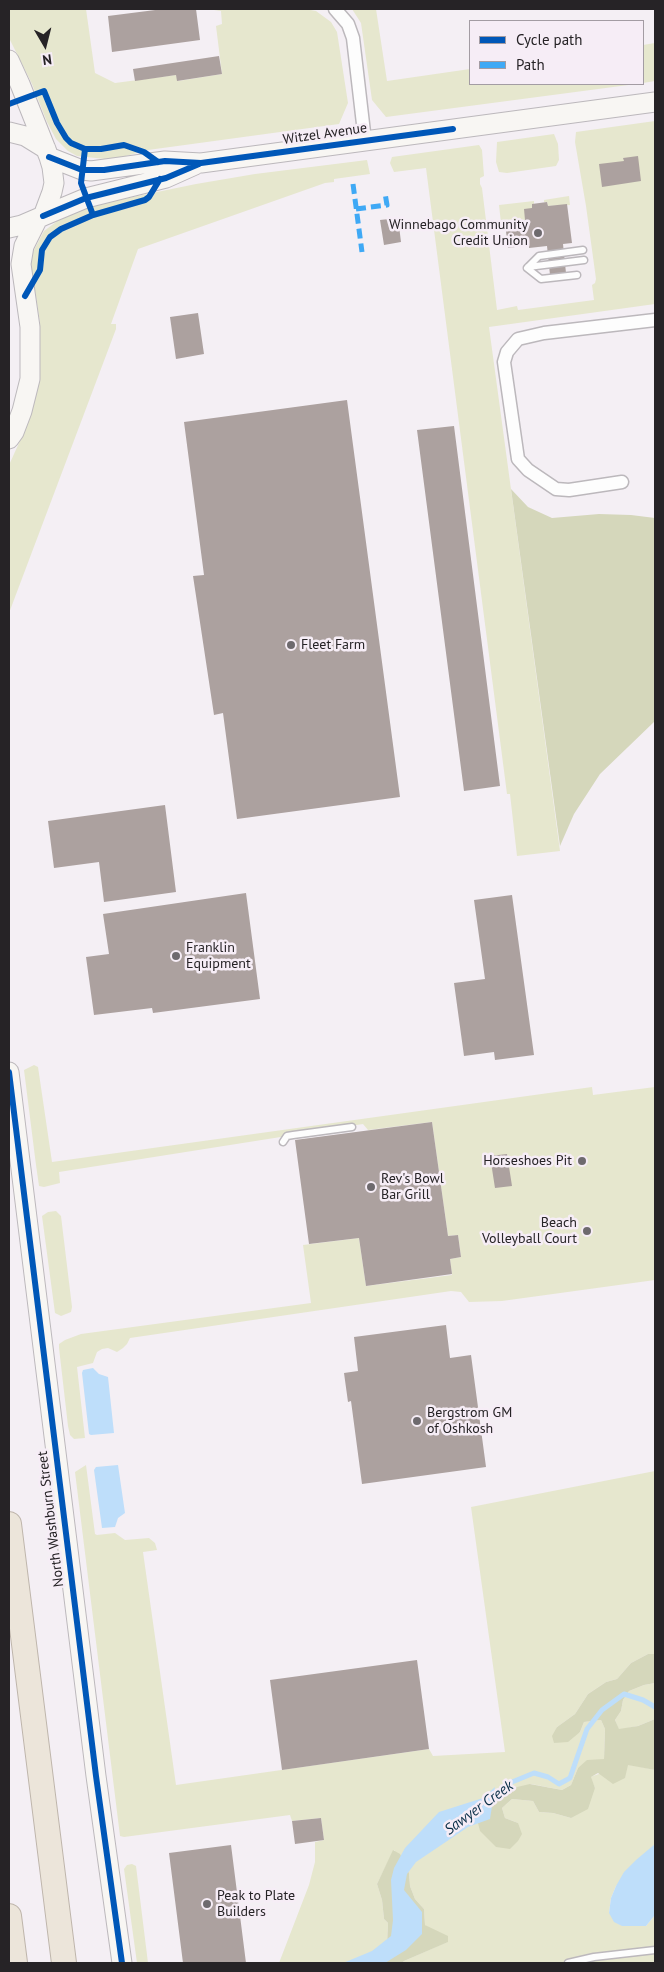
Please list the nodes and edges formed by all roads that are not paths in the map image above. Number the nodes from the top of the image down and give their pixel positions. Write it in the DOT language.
graph roads {
  1 [pos="335,9"];
  2 [pos="9,60"];
  3 [pos="655,102"];
  4 [pos="9,132"];
  5 [pos="366,141"];
  6 [pos="47,153"];
  7 [pos="201,163"];
  8 [pos="40,218"];
  9 [pos="9,228"];
  10 [pos="583,250"];
  11 [pos="584,260"];
  12 [pos="526,268"];
  13 [pos="577,275"];
  14 [pos="655,320"];
  15 [pos="9,439"];
  16 [pos="622,482"];
  17 [pos="9,1072"];
  18 [pos="352,1127"];
  19 [pos="283,1142"];
  20 [pos="9,1524"];
  21 [pos="9,1916"];
  22 [pos="655,1950"];
  23 [pos="15,1963"];
  24 [pos="64,1963"];
  25 [pos="122,1963"];
  26 [pos="568,1963"];
  1 -- 5 [label="street"];
  2 -- 6 [label="street"];
  3 -- 5 [label="street, Witzel Avenue"];
  4 -- 6 [label="street, Witzel Avenue"];
  5 -- 7 [label="street, Witzel Avenue"];
  6 -- 7 [label="street, Witzel Avenue"];
  6 -- 8 [label="street"];
  7 -- 8 [label="street, Witzel Avenue"];
  8 -- 9 [label="street, Witzel Avenue"];
  8 -- 15 [label="street"];
  10 -- 12 [label="lane"];
  11 -- 12 [label="lane"];
  12 -- 13 [label="lane"];
  14 -- 16 [label="street"];
  17 -- 25 [label="street, North Washburn Street"];
  18 -- 19 [label="lane"];
  20 -- 24 [label="highway"];
  21 -- 23 [label="highway"];
  22 -- 26 [label="lane"];
}
